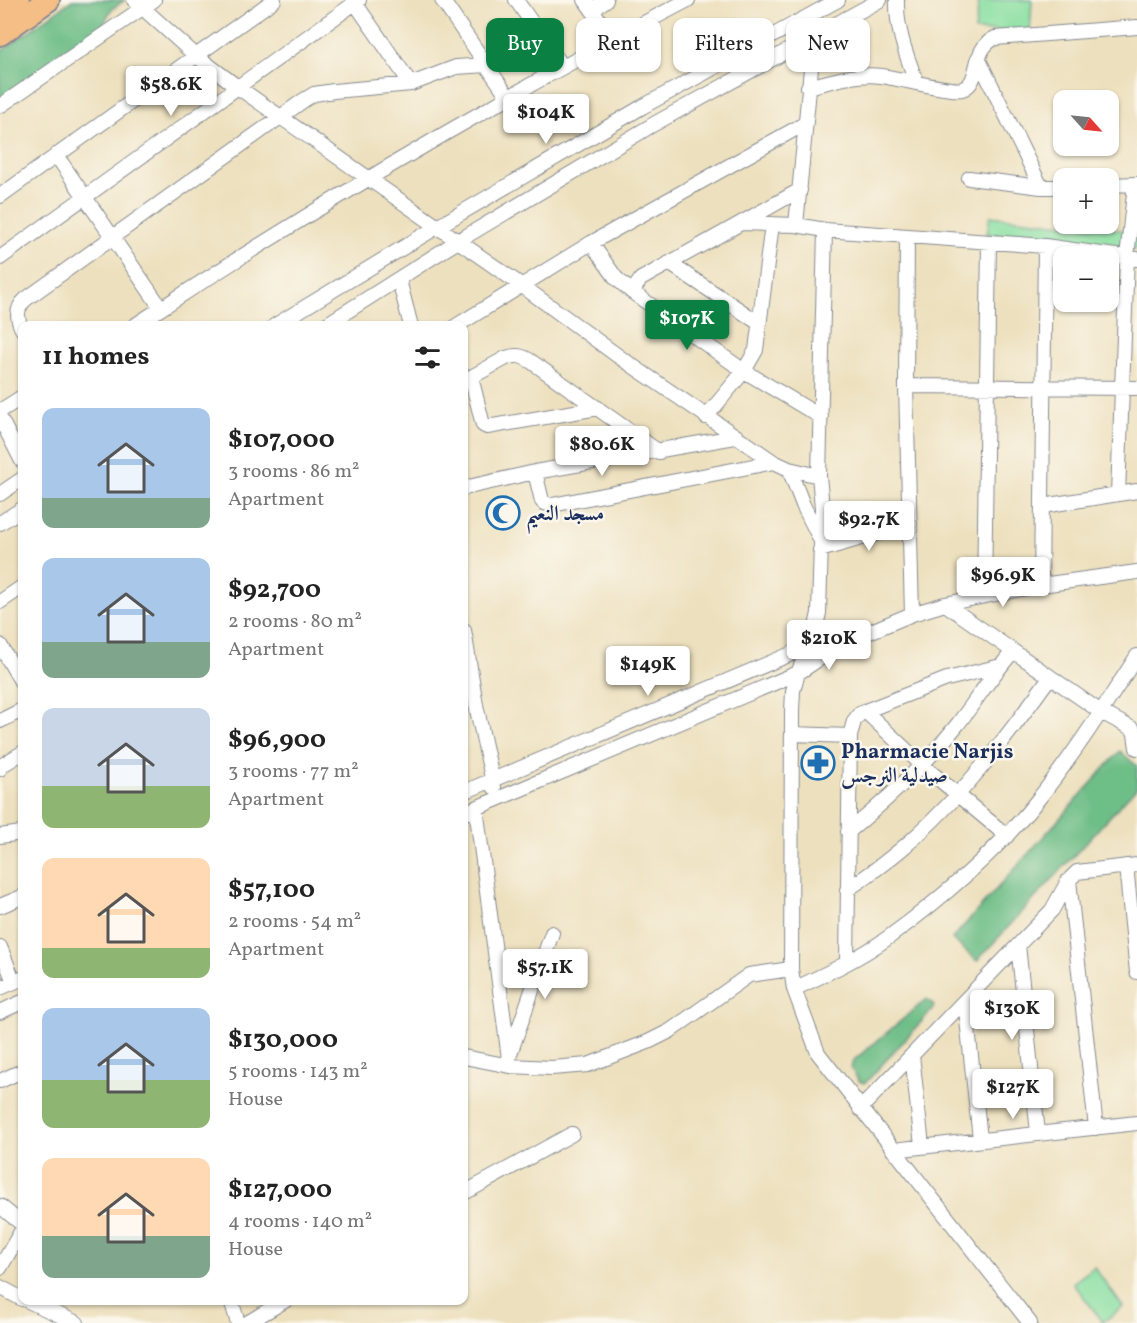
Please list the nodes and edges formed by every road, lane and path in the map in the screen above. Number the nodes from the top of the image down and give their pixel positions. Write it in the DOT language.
graph roads {
  1 [pos="18,0"];
  2 [pos="48,0"];
  3 [pos="154,0"];
  4 [pos="274,0"];
  5 [pos="442,0"];
  6 [pos="516,0"];
  7 [pos="606,0"];
  8 [pos="688,0"];
  9 [pos="838,0"];
  10 [pos="880,0"];
  11 [pos="897,0"];
  12 [pos="356,1"];
  13 [pos="138,5"];
  14 [pos="589,5"];
  15 [pos="0,13"];
  16 [pos="529,18"];
  17 [pos="598,18"];
  18 [pos="653,18"];
  19 [pos="848,18"];
  20 [pos="1137,27"];
  21 [pos="0,34"];
  22 [pos="786,52"];
  23 [pos="195,55"];
  24 [pos="978,58"];
  25 [pos="486,64"];
  26 [pos="486,65"];
  27 [pos="491,72"];
  28 [pos="554,72"];
  29 [pos="810,72"];
  30 [pos="916,81"];
  31 [pos="411,84"];
  32 [pos="808,87"];
  33 [pos="239,88"];
  34 [pos="508,98"];
  35 [pos="0,106"];
  36 [pos="281,117"];
  37 [pos="806,123"];
  38 [pos="57,155"];
  39 [pos="368,178"];
  40 [pos="969,178"];
  41 [pos="1136,184"];
  42 [pos="1119,185"];
  43 [pos="1041,187"];
  44 [pos="1053,187"];
  45 [pos="801,190"];
  46 [pos="0,196"];
  47 [pos="85,196"];
  48 [pos="741,223"];
  49 [pos="772,224"];
  50 [pos="796,225"];
  51 [pos="437,227"];
  52 [pos="825,230"];
  53 [pos="112,236"];
  54 [pos="907,236"];
  55 [pos="458,241"];
  56 [pos="989,242"];
  57 [pos="591,243"];
  58 [pos="1045,246"];
  59 [pos="0,258"];
  60 [pos="1132,258"];
  61 [pos="669,263"];
  62 [pos="399,280"];
  63 [pos="521,285"];
  64 [pos="632,292"];
  65 [pos="161,308"];
  66 [pos="20,321"];
  67 [pos="142,321"];
  68 [pos="282,321"];
  69 [pos="332,321"];
  70 [pos="410,321"];
  71 [pos="464,321"];
  72 [pos="759,323"];
  73 [pos="744,372"];
  74 [pos="468,378"];
  75 [pos="468,382"];
  76 [pos="906,386"];
  77 [pos="987,387"];
  78 [pos="1044,387"];
  79 [pos="1122,387"];
  80 [pos="1137,388"];
  81 [pos="18,400"];
  82 [pos="598,408"];
  83 [pos="0,411"];
  84 [pos="706,417"];
  85 [pos="821,417"];
  86 [pos="0,418"];
  87 [pos="735,437"];
  88 [pos="659,452"];
  89 [pos="18,453"];
  90 [pos="774,462"];
  91 [pos="789,469"];
  92 [pos="535,472"];
  93 [pos="819,476"];
  94 [pos="18,482"];
  95 [pos="468,487"];
  96 [pos="1137,491"];
  97 [pos="0,494"];
  98 [pos="1118,494"];
  99 [pos="1043,506"];
  100 [pos="18,511"];
  101 [pos="0,523"];
  102 [pos="910,524"];
  103 [pos="820,544"];
  104 [pos="1137,572"];
  105 [pos="1041,585"];
  106 [pos="18,590"];
  107 [pos="984,596"];
  108 [pos="0,602"];
  109 [pos="945,604"];
  110 [pos="912,614"];
  111 [pos="843,643"];
  112 [pos="0,645"];
  113 [pos="810,646"];
  114 [pos="1013,651"];
  115 [pos="18,656"];
  116 [pos="1137,656"];
  117 [pos="10,661"];
  118 [pos="1001,666"];
  119 [pos="798,673"];
  120 [pos="18,676"];
  121 [pos="1050,676"];
  122 [pos="468,681"];
  123 [pos="470,707"];
  124 [pos="866,711"];
  125 [pos="18,712"];
  126 [pos="1101,712"];
  127 [pos="0,722"];
  128 [pos="792,734"];
  129 [pos="850,736"];
  130 [pos="1137,748"];
  131 [pos="18,755"];
  132 [pos="1,763"];
  133 [pos="921,764"];
  134 [pos="493,780"];
  135 [pos="468,790"];
  136 [pos="957,795"];
  137 [pos="496,798"];
  138 [pos="470,811"];
  139 [pos="848,832"];
  140 [pos="18,834"];
  141 [pos="0,836"];
  142 [pos="1007,836"];
  143 [pos="1131,865"];
  144 [pos="1069,880"];
  145 [pos="848,890"];
  146 [pos="18,899"];
  147 [pos="0,906"];
  148 [pos="552,933"];
  149 [pos="1018,945"];
  150 [pos="0,947"];
  151 [pos="847,962"];
  152 [pos="791,969"];
  153 [pos="1137,972"];
  154 [pos="18,980"];
  155 [pos="0,988"];
  156 [pos="794,989"];
  157 [pos="965,1000"];
  158 [pos="18,1004"];
  159 [pos="0,1012"];
  160 [pos="912,1055"];
  161 [pos="468,1057"];
  162 [pos="510,1061"];
  163 [pos="18,1073"];
  164 [pos="0,1081"];
  165 [pos="860,1109"];
  166 [pos="1137,1123"];
  167 [pos="1095,1128"];
  168 [pos="1038,1133"];
  169 [pos="572,1134"];
  170 [pos="980,1139"];
  171 [pos="922,1146"];
  172 [pos="893,1150"];
  173 [pos="468,1191"];
  174 [pos="0,1206"];
  175 [pos="18,1221"];
  176 [pos="18,1237"];
  177 [pos="0,1268"];
  178 [pos="0,1287"];
  179 [pos="18,1297"];
  180 [pos="36,1305"];
  181 [pos="233,1305"];
  182 [pos="278,1305"];
  183 [pos="77,1323"];
  184 [pos="238,1323"];
  185 [pos="247,1323"];
  186 [pos="1030,1323"];
  1 -- 15 [label="highway"];
  2 -- 21 [label="highway"];
  3 -- 13 [label="street"];
  4 -- 23 [label="street"];
  5 -- 25 [label="street"];
  6 -- 16 [label="street"];
  7 -- 14 [label="street"];
  8 -- 18 [label="street"];
  9 -- 51 [label="street"];
  10 -- 19 [label="street"];
  11 -- 30 [label="street"];
  12 -- 31 [label="street"];
  12 -- 33 [label="street"];
  13 -- 23 [label="street"];
  13 -- 35 [label="street"];
  14 -- 17 [label="street"];
  20 -- 24 [label="street"];
  22 -- 55 [label="street"];
  23 -- 33 [label="street"];
  23 -- 38 [label="street"];
  24 -- 30 [label="street"];
  24 -- 43 [label="street"];
  26 -- 31 [label="street"];
  27 -- 34 [label="street"];
  28 -- 34 [label="street"];
  29 -- 32 [label="street"];
  30 -- 32 [label="street"];
  31 -- 36 [label="street"];
  32 -- 37 [label="street"];
  33 -- 36 [label="street"];
  33 -- 47 [label="street"];
  34 -- 39 [label="street"];
  36 -- 39 [label="street"];
  36 -- 53 [label="street"];
  37 -- 45 [label="street"];
  37 -- 57 [label="street"];
  38 -- 46 [label="street"];
  38 -- 47 [label="street"];
  39 -- 51 [label="street"];
  39 -- 65 [label="street"];
  40 -- 43 [label="street"];
  41 -- 42 [label="street"];
  41 -- 60 [label="street"];
  43 -- 44 [label="street"];
  45 -- 48 [label="street"];
  45 -- 50 [label="street"];
  47 -- 53 [label="street"];
  47 -- 59 [label="street"];
  48 -- 49 [label="street"];
  48 -- 61 [label="street"];
  49 -- 50 [label="street"];
  49 -- 72 [label="street"];
  50 -- 52 [label="street"];
  51 -- 55 [label="street"];
  51 -- 68 [label="street"];
  52 -- 54 [label="street"];
  52 -- 85 [label="street"];
  53 -- 65 [label="street"];
  53 -- 66 [label="street"];
  54 -- 56 [label="street"];
  54 -- 76 [label="street"];
  55 -- 62 [label="street"];
  55 -- 63 [label="street"];
  56 -- 58 [label="street"];
  56 -- 77 [label="street"];
  57 -- 63 [label="street"];
  57 -- 64 [label="street"];
  58 -- 60 [label="street"];
  58 -- 78 [label="street"];
  60 -- 79 [label="street"];
  61 -- 64 [label="street"];
  61 -- 72 [label="street"];
  62 -- 69 [label="street"];
  62 -- 70 [label="street"];
  63 -- 71 [label="street"];
  63 -- 84 [label="street"];
  64 -- 73 [label="street"];
  65 -- 67 [label="street"];
  72 -- 73 [label="street"];
  73 -- 84 [label="street"];
  73 -- 85 [label="street"];
  74 -- 82 [label="street"];
  75 -- 82 [label="street"];
  76 -- 77 [label="street"];
  76 -- 102 [label="street"];
  77 -- 78 [label="street"];
  77 -- 107 [label="street"];
  78 -- 79 [label="street"];
  78 -- 99 [label="street"];
  79 -- 80 [label="street"];
  79 -- 98 [label="street"];
  81 -- 83 [label="street"];
  82 -- 88 [label="street"];
  84 -- 87 [label="street"];
  85 -- 93 [label="street"];
  86 -- 89 [label="street"];
  87 -- 88 [label="street"];
  87 -- 90 [label="street"];
  88 -- 92 [label="street"];
  90 -- 91 [label="street"];
  90 -- 92 [label="street"];
  91 -- 93 [label="street"];
  91 -- 103 [label="street"];
  92 -- 95 [label="street"];
  93 -- 103 [label="street"];
  94 -- 97 [label="street"];
  96 -- 98 [label="street"];
  98 -- 99 [label="street"];
  99 -- 105 [label="street"];
  100 -- 101 [label="street"];
  102 -- 103 [label="street"];
  102 -- 110 [label="street"];
  103 -- 113 [label="street"];
  104 -- 105 [label="street"];
  105 -- 107 [label="street"];
  106 -- 108 [label="street"];
  107 -- 109 [label="street"];
  109 -- 110 [label="street"];
  109 -- 114 [label="street"];
  110 -- 111 [label="street"];
  111 -- 113 [label="street"];
  111 -- 119 [label="street"];
  112 -- 117 [label="street"];
  113 -- 119 [label="street"];
  113 -- 134 [label="street"];
  114 -- 118 [label="street"];
  114 -- 121 [label="street"];
  115 -- 117 [label="street"];
  116 -- 126 [label="street"];
  117 -- 120 [label="street"];
  118 -- 124 [label="street"];
  118 -- 133 [label="street"];
  119 -- 128 [label="street"];
  119 -- 137 [label="street"];
  121 -- 126 [label="street"];
  121 -- 136 [label="street"];
  122 -- 123 [label="street"];
  123 -- 134 [label="street"];
  124 -- 129 [label="street"];
  124 -- 133 [label="street"];
  125 -- 127 [label="street"];
  126 -- 130 [label="street"];
  126 -- 142 [label="street"];
  128 -- 129 [label="street"];
  128 -- 152 [label="street"];
  129 -- 139 [label="street"];
  131 -- 132 [label="street"];
  133 -- 136 [label="street"];
  133 -- 139 [label="street"];
  134 -- 135 [label="street"];
  134 -- 137 [label="street"];
  136 -- 142 [label="street"];
  136 -- 145 [label="street"];
  137 -- 138 [label="street"];
  138 -- 162 [label="street"];
  139 -- 145 [label="street"];
  140 -- 141 [label="street"];
  142 -- 151 [label="street"];
  143 -- 144 [label="street"];
  143 -- 153 [label="street"];
  144 -- 149 [label="street"];
  144 -- 167 [label="street"];
  145 -- 151 [label="street"];
  146 -- 147 [label="street"];
  148 -- 162 [label="street"];
  149 -- 157 [label="street"];
  149 -- 168 [label="street"];
  150 -- 154 [label="street"];
  151 -- 156 [label="street"];
  152 -- 156 [label="street"];
  152 -- 162 [label="street"];
  154 -- 155 [label="street"];
  156 -- 165 [label="street"];
  157 -- 160 [label="street"];
  157 -- 170 [label="street"];
  158 -- 159 [label="street"];
  160 -- 165 [label="street"];
  160 -- 171 [label="street"];
  161 -- 162 [label="street"];
  163 -- 164 [label="street"];
  165 -- 172 [label="street"];
  166 -- 167 [label="street"];
  167 -- 168 [label="street"];
  168 -- 170 [label="street"];
  169 -- 173 [label="street"];
  170 -- 171 [label="street"];
  171 -- 172 [label="street"];
  172 -- 186 [label="street"];
  174 -- 175 [label="street"];
  176 -- 177 [label="street"];
  178 -- 179 [label="street"];
  180 -- 183 [label="street"];
  181 -- 184 [label="street"];
  182 -- 185 [label="street"];
}
